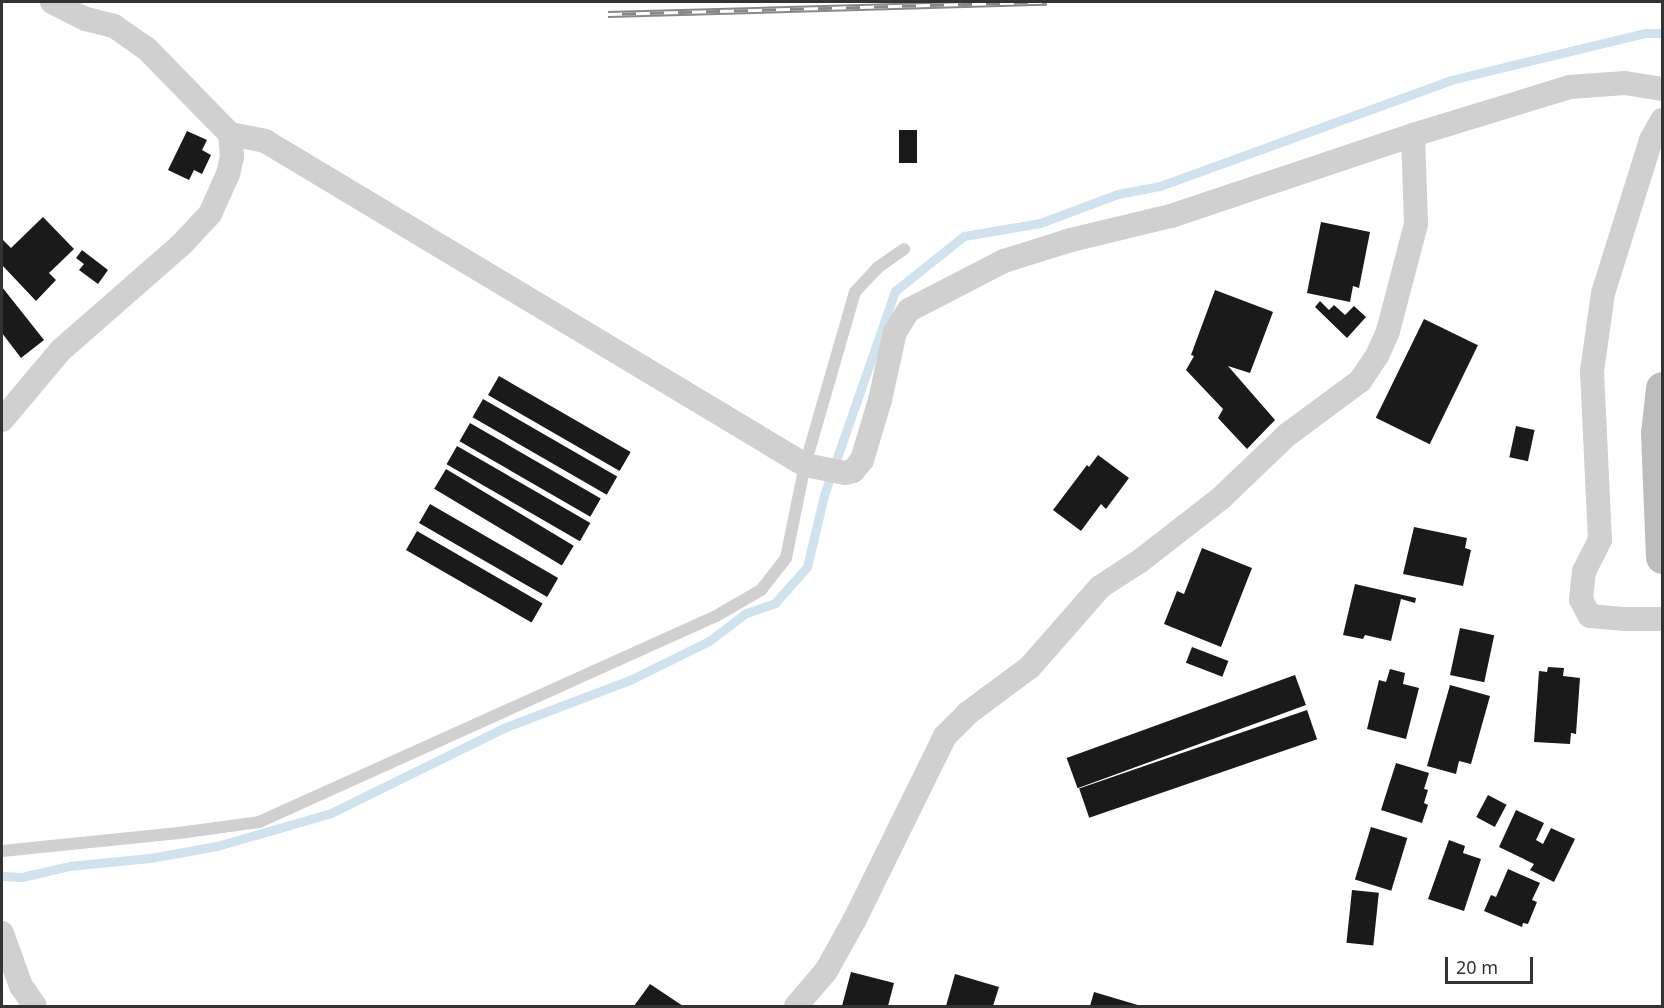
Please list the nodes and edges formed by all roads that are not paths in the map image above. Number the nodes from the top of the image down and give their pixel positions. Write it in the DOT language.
graph roads {
  1 [pos="52,2"];
  2 [pos="1662,89"];
  3 [pos="1662,120"];
  4 [pos="230,134"];
  5 [pos="1413,135"];
  6 [pos="904,249"];
  7 [pos="1662,388"];
  8 [pos="2,420"];
  9 [pos="805,465"];
  10 [pos="1662,557"];
  11 [pos="1662,619"];
  12 [pos="2,851"];
  13 [pos="2,933"];
  14 [pos="35,1006"];
  15 [pos="796,1006"];
  1 -- 4 [label="street"];
  2 -- 5 [label="street"];
  3 -- 11 [label="street"];
  4 -- 8 [label="street"];
  4 -- 9 [label="street"];
  5 -- 9 [label="street"];
  5 -- 15 [label="street"];
  6 -- 9 [label="lane"];
  7 -- 10 [label="street"];
  9 -- 12 [label="lane"];
  13 -- 14 [label="street"];
}
